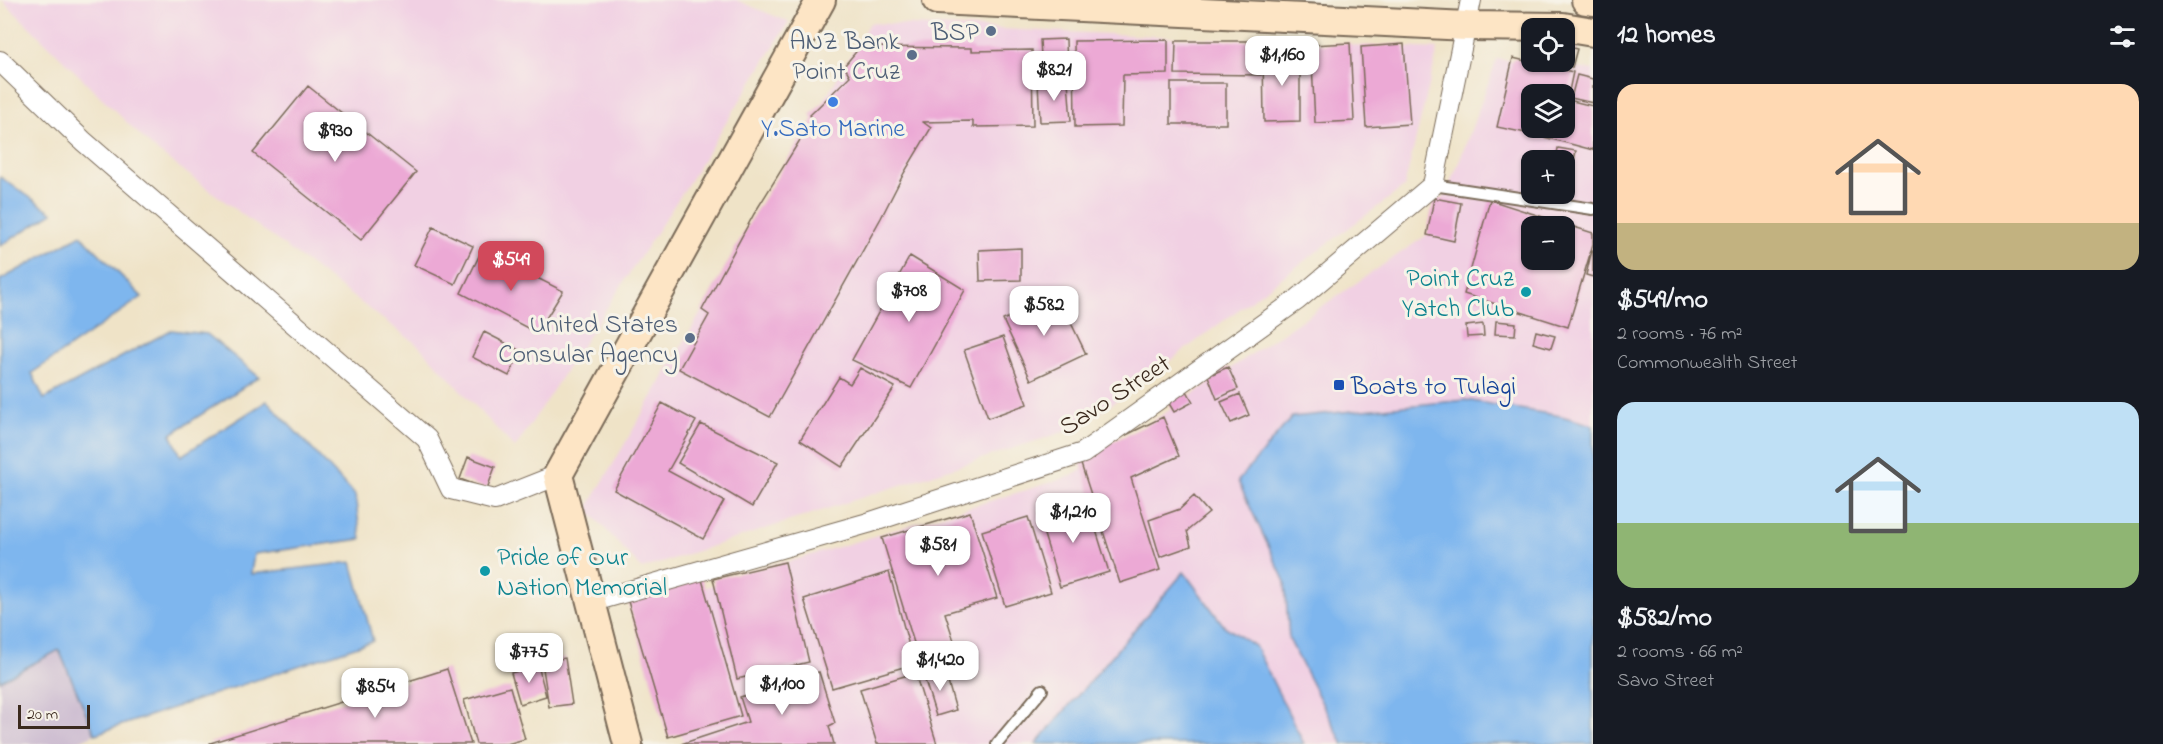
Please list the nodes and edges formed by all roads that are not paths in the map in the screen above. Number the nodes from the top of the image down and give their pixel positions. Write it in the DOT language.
graph roads {
  1 [pos="821,0"];
  2 [pos="938,0"];
  3 [pos="1586,0"];
  4 [pos="1593,1"];
  5 [pos="1469,13"];
  6 [pos="1593,32"];
  7 [pos="0,60"];
  8 [pos="1433,185"];
  9 [pos="1593,209"];
  10 [pos="558,475"];
  11 [pos="591,602"];
  12 [pos="1042,690"];
  13 [pos="628,744"];
  14 [pos="997,744"];
  1 -- 10 [label="street"];
  2 -- 5 [label="street"];
  3 -- 4 [label="street"];
  5 -- 6 [label="street"];
  5 -- 8 [label="street"];
  7 -- 10 [label="street"];
  8 -- 9 [label="lane"];
  8 -- 11 [label="street, Savo Street"];
  10 -- 11 [label="street"];
  11 -- 13 [label="street"];
  12 -- 14 [label="lane"];
}
